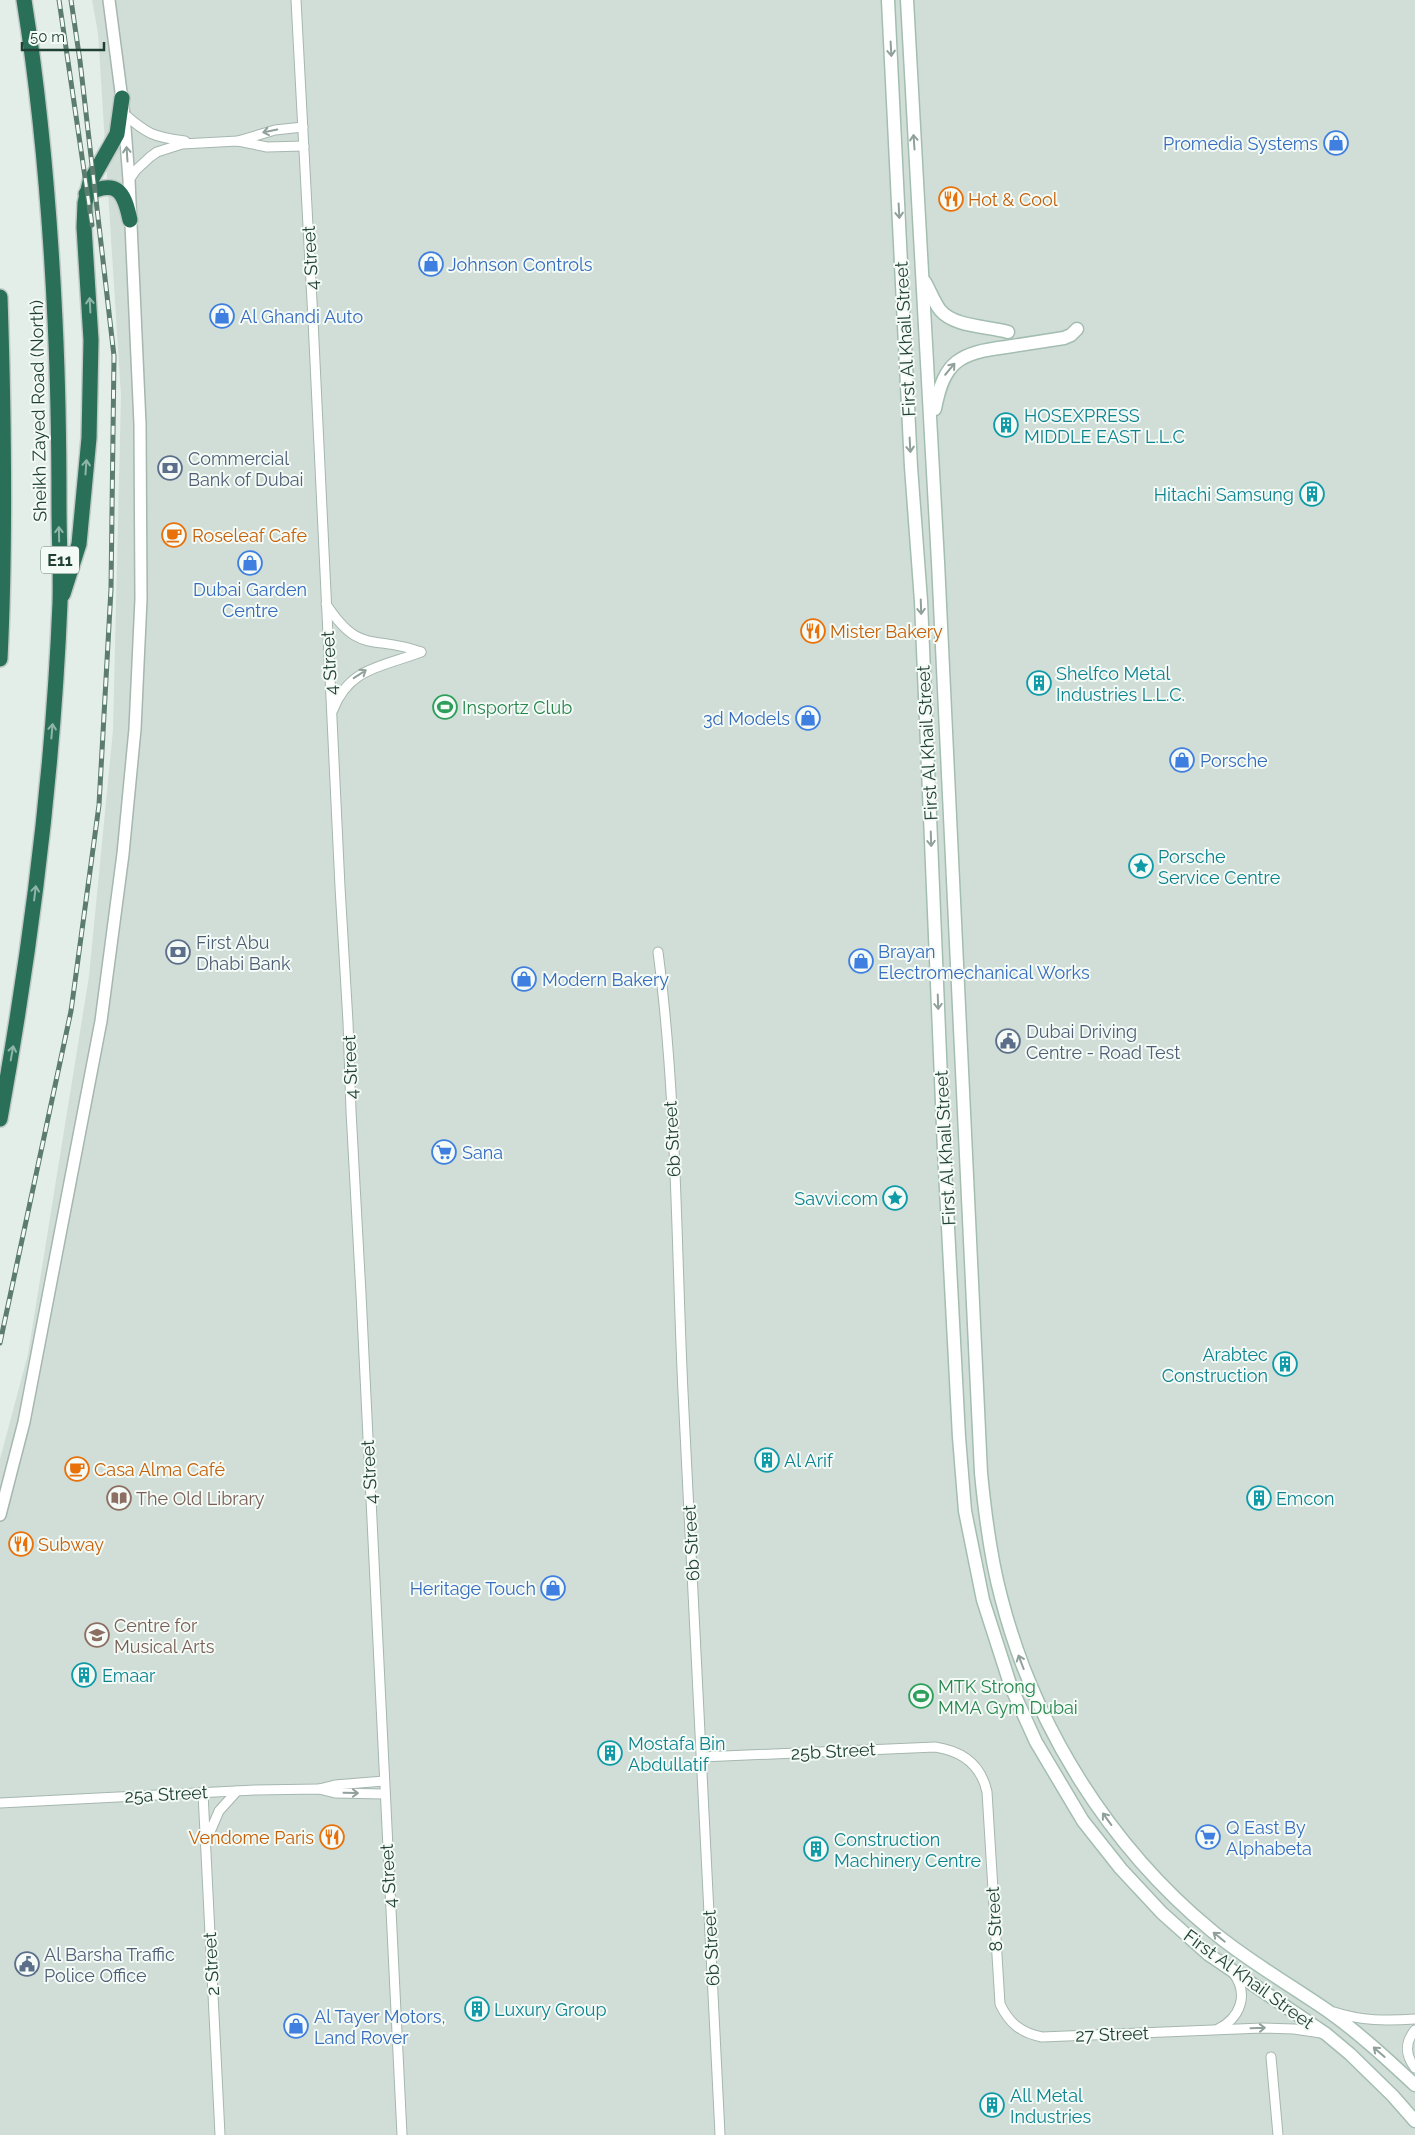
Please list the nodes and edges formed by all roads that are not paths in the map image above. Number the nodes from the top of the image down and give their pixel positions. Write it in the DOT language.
graph roads {
  1 [pos="24,0"];
  2 [pos="109,0"];
  3 [pos="296,0"];
  4 [pos="888,0"];
  5 [pos="907,0"];
  6 [pos="123,105"];
  7 [pos="303,127"];
  8 [pos="190,142"];
  9 [pos="238,142"];
  10 [pos="304,146"];
  11 [pos="129,180"];
  12 [pos="86,194"];
  13 [pos="130,220"];
  14 [pos="922,278"];
  15 [pos="0,296"];
  16 [pos="1077,328"];
  17 [pos="1008,332"];
  18 [pos="931,431"];
  19 [pos="60,600"];
  20 [pos="326,603"];
  21 [pos="0,659"];
  22 [pos="332,713"];
  23 [pos="658,952"];
  24 [pos="0,1118"];
  25 [pos="0,1515"];
  26 [pos="963,1754"];
  27 [pos="701,1757"];
  28 [pos="384,1781"];
  29 [pos="318,1789"];
  30 [pos="237,1790"];
  31 [pos="203,1793"];
  32 [pos="384,1794"];
  33 [pos="0,1799"];
  34 [pos="14,1801"];
  35 [pos="0,1803"];
  36 [pos="205,1846"];
  37 [pos="1233,1972"];
  38 [pos="1318,2005"];
  39 [pos="1415,2019"];
  40 [pos="1016,2026"];
  41 [pos="1415,2030"];
  42 [pos="1210,2031"];
  43 [pos="1326,2034"];
  44 [pos="1271,2057"];
  45 [pos="1415,2068"];
  46 [pos="1415,2085"];
  47 [pos="1415,2121"];
  48 [pos="220,2135"];
  49 [pos="402,2135"];
  50 [pos="720,2135"];
  51 [pos="1278,2135"];
  19 -- 1 [label="highway, Sheikh Zayed Road (North) / E11, one-way"];
  2 -- 6 [label="street"];
  3 -- 7 [label="street, 4 Street"];
  4 -- 37 [label="main road, First Al Khail Street, one-way"];
  14 -- 5 [label="main road, First Al Khail Street, one-way"];
  6 -- 8 [label="street"];
  11 -- 6 [label="street, one-way"];
  6 -- 12 [label="highway"];
  7 -- 9 [label="street, one-way"];
  7 -- 10 [label="street, 4 Street"];
  8 -- 9 [label="street"];
  8 -- 11 [label="street"];
  9 -- 10 [label="street"];
  10 -- 20 [label="street, 4 Street"];
  11 -- 13 [label="street"];
  12 -- 13 [label="highway"];
  19 -- 12 [label="highway, one-way"];
  13 -- 25 [label="street"];
  14 -- 17 [label="main road"];
  14 -- 18 [label="main road, First Al Khail Street"];
  15 -- 21 [label="highway"];
  18 -- 16 [label="main road, one-way"];
  38 -- 18 [label="main road, First Al Khail Street, one-way"];
  24 -- 19 [label="highway, Sheikh Zayed Road (North) / E11, one-way"];
  20 -- 22 [label="street, 4 Street"];
  22 -- 20 [label="street, one-way"];
  22 -- 28 [label="street, 4 Street"];
  23 -- 27 [label="street, 6b Street"];
  26 -- 27 [label="street, 25b Street"];
  26 -- 40 [label="street, 8 Street"];
  27 -- 50 [label="street, 6b Street"];
  28 -- 29 [label="street, 25a Street"];
  28 -- 32 [label="street, 4 Street"];
  29 -- 30 [label="street, 25a Street"];
  29 -- 32 [label="street, 25a Street, one-way"];
  30 -- 31 [label="street, 25a Street"];
  30 -- 36 [label="street"];
  31 -- 34 [label="street, 25a Street"];
  31 -- 36 [label="street, 2 Street"];
  32 -- 49 [label="street, 4 Street"];
  33 -- 34 [label="street, 25a Street"];
  34 -- 35 [label="street, 25a Street"];
  36 -- 48 [label="street, 2 Street"];
  37 -- 42 [label="street, 27 Street"];
  37 -- 43 [label="main road, First Al Khail Street"];
  38 -- 39 [label="street"];
  46 -- 38 [label="main road, First Al Khail Street, one-way"];
  40 -- 42 [label="street, 27 Street"];
  41 -- 45 [label="street"];
  42 -- 43 [label="street, 27 Street, one-way"];
  43 -- 47 [label="main road, First Al Khail Street"];
  44 -- 51 [label="street"];
}
